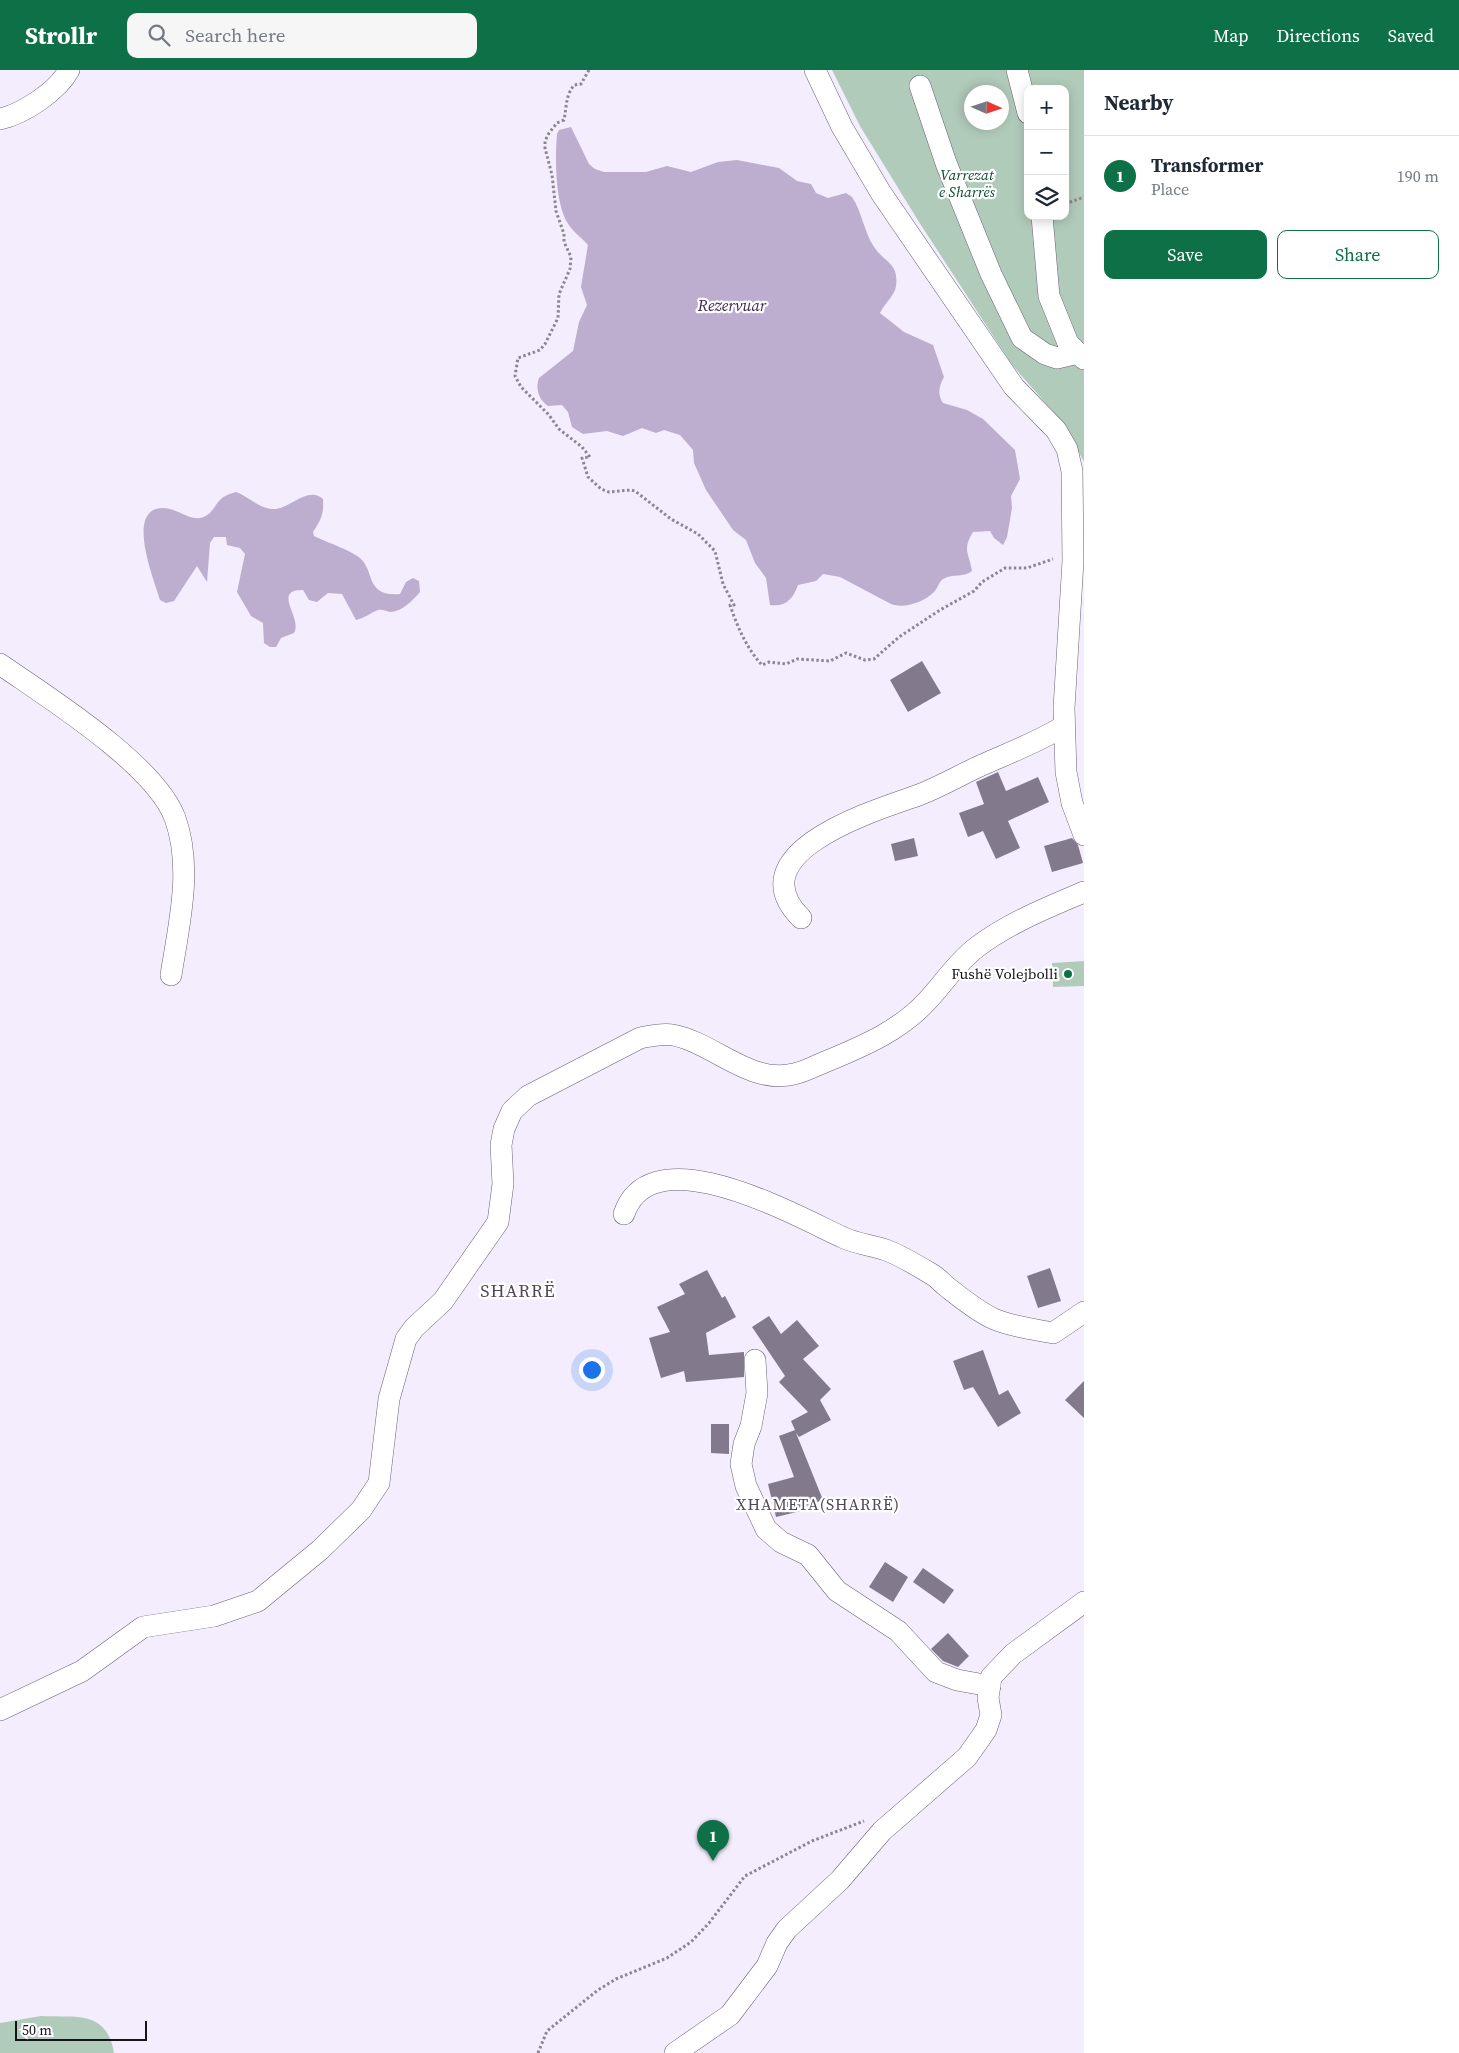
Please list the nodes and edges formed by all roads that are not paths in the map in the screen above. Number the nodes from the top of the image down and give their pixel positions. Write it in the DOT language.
graph roads {
  1 [pos="69,70"];
  2 [pos="815,70"];
  3 [pos="1017,70"];
  4 [pos="920,86"];
  5 [pos="1024,97"];
  6 [pos="0,119"];
  7 [pos="1042,220"];
  8 [pos="1081,356"];
  9 [pos="1077,642"];
  10 [pos="0,664"];
  11 [pos="1064,726"];
  12 [pos="1084,835"];
  13 [pos="1084,892"];
  14 [pos="801,918"];
  15 [pos="171,975"];
  16 [pos="624,1214"];
  17 [pos="1084,1312"];
  18 [pos="755,1360"];
  19 [pos="1084,1602"];
  20 [pos="990,1686"];
  21 [pos="0,1710"];
  22 [pos="675,2053"];
  1 -- 6 [label="street"];
  2 -- 9 [label="street"];
  3 -- 5 [label="street"];
  4 -- 8 [label="street"];
  7 -- 8 [label="street"];
  9 -- 11 [label="street"];
  10 -- 15 [label="street"];
  11 -- 12 [label="street"];
  11 -- 14 [label="street"];
  13 -- 21 [label="street"];
  16 -- 17 [label="street"];
  18 -- 20 [label="street"];
  19 -- 20 [label="street"];
  20 -- 22 [label="street"];
}
